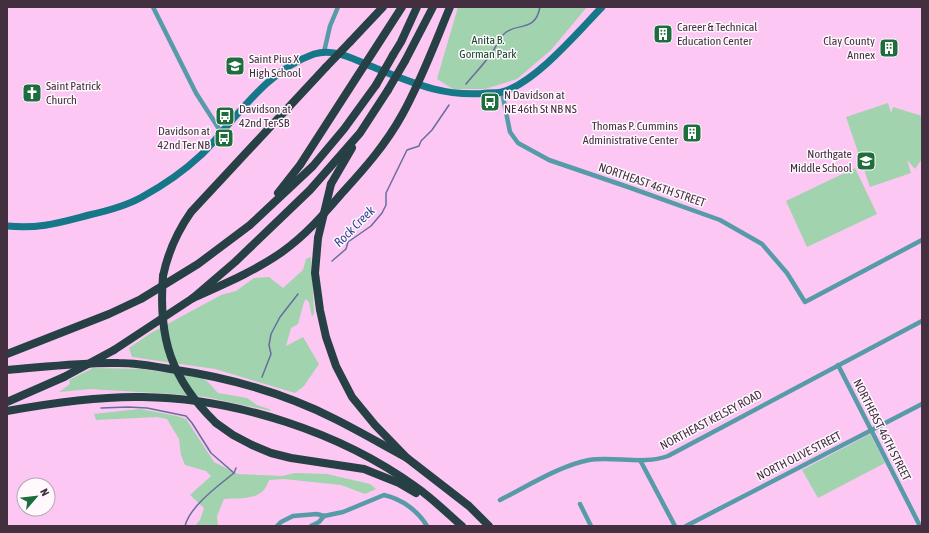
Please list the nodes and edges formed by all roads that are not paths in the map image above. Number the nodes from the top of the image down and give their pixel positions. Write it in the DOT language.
graph roads {
  1 [pos="153,7"];
  2 [pos="338,7"];
  3 [pos="383,7"];
  4 [pos="402,7"];
  5 [pos="418,7"];
  6 [pos="433,7"];
  7 [pos="450,7"];
  8 [pos="602,7"];
  9 [pos="324,52"];
  10 [pos="366,64"];
  11 [pos="418,84"];
  12 [pos="502,92"];
  13 [pos="222,132"];
  14 [pos="360,133"];
  15 [pos="250,225"];
  16 [pos="7,226"];
  17 [pos="922,240"];
  18 [pos="193,298"];
  19 [pos="922,321"];
  20 [pos="7,354"];
  21 [pos="838,365"];
  22 [pos="7,370"];
  23 [pos="7,402"];
  24 [pos="922,404"];
  25 [pos="7,411"];
  26 [pos="871,430"];
  27 [pos="407,458"];
  28 [pos="640,460"];
  29 [pos="500,500"];
  30 [pos="580,504"];
  31 [pos="438,505"];
  32 [pos="324,516"];
  33 [pos="277,526"];
  34 [pos="311,526"];
  35 [pos="427,526"];
  36 [pos="462,526"];
  37 [pos="489,526"];
  38 [pos="591,526"];
  39 [pos="675,526"];
  40 [pos="686,526"];
  41 [pos="920,526"];
  1 -- 13 [label="street"];
  2 -- 9 [label="street"];
  3 -- 31 [label="highway, bridge"];
  4 -- 10 [label="highway"];
  5 -- 15 [label="highway, bridge"];
  6 -- 14 [label="highway, bridge"];
  7 -- 11 [label="highway"];
  8 -- 12 [label="street"];
  9 -- 10 [label="street"];
  9 -- 13 [label="street"];
  10 -- 11 [label="street"];
  10 -- 15 [label="highway"];
  11 -- 12 [label="street"];
  11 -- 18 [label="highway"];
  12 -- 17 [label="street, NORTHEAST 46TH STREET"];
  13 -- 16 [label="street"];
  14 -- 18 [label="highway"];
  14 -- 27 [label="highway, bridge"];
  15 -- 20 [label="highway"];
  18 -- 23 [label="highway, bridge"];
  19 -- 21 [label="street, NORTHEAST KELSEY ROAD"];
  21 -- 26 [label="street, NORTHEAST 46TH STREET"];
  21 -- 28 [label="street, NORTHEAST KELSEY ROAD"];
  22 -- 27 [label="highway"];
  24 -- 26 [label="street, NORTH OLIVE STREET"];
  25 -- 31 [label="highway"];
  26 -- 40 [label="street, NORTH OLIVE STREET"];
  26 -- 41 [label="street, NORTHEAST 46TH STREET"];
  27 -- 37 [label="highway"];
  28 -- 29 [label="street, NORTHEAST KELSEY ROAD"];
  28 -- 39 [label="street"];
  30 -- 38 [label="street"];
  31 -- 36 [label="highway"];
  32 -- 33 [label="street"];
  32 -- 34 [label="street"];
  32 -- 35 [label="street"];
}
